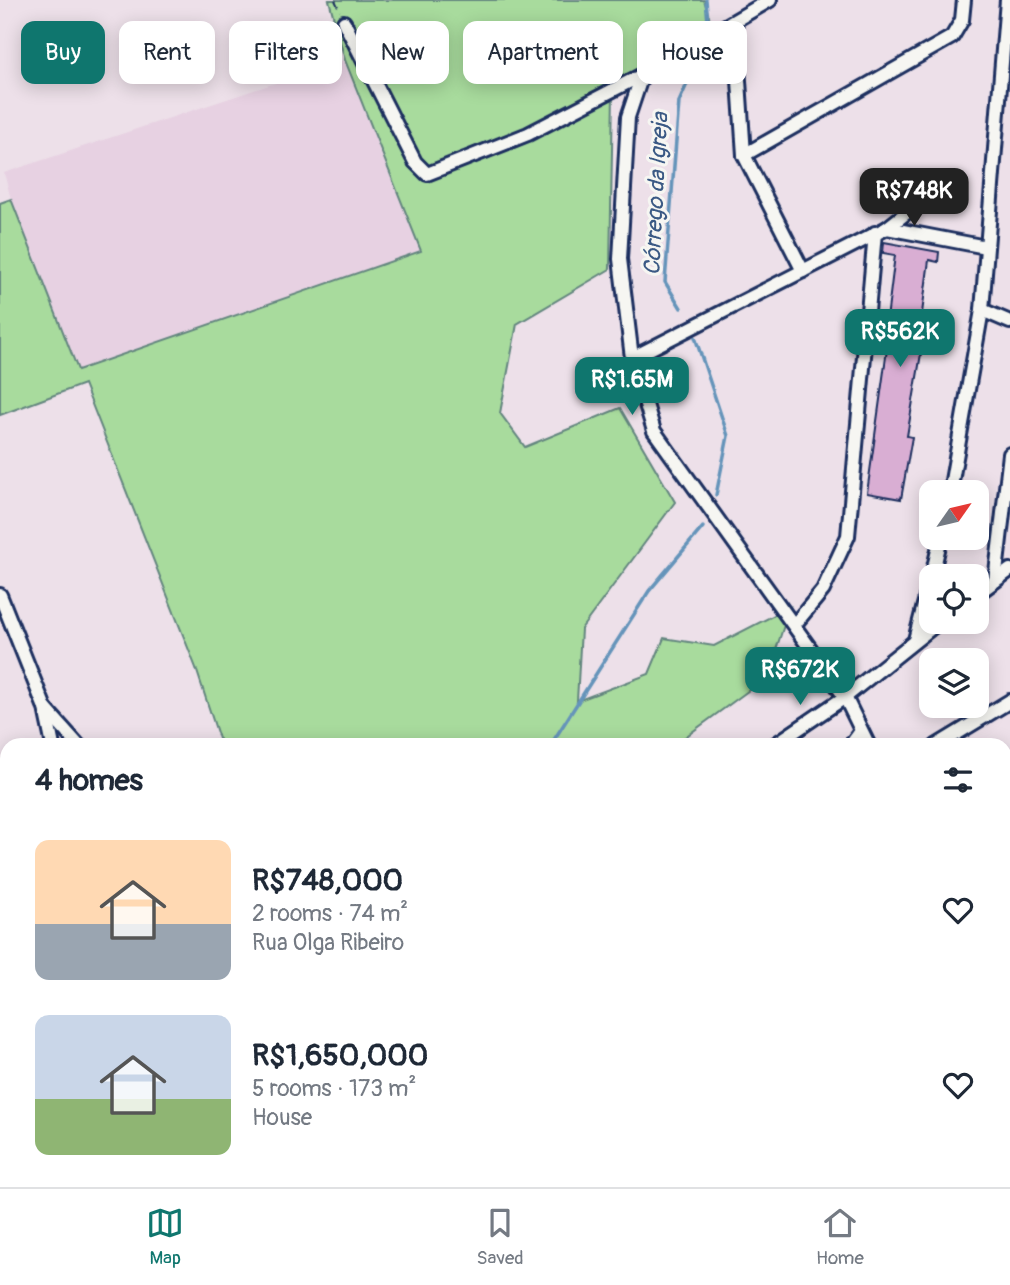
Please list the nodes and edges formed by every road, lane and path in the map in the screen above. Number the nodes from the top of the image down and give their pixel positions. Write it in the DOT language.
graph roads {
  1 [pos="770,0"];
  2 [pos="964,0"];
  3 [pos="1007,0"];
  4 [pos="735,21"];
  5 [pos="344,22"];
  6 [pos="637,78"];
  7 [pos="639,84"];
  8 [pos="739,84"];
  9 [pos="744,155"];
  10 [pos="920,202"];
  11 [pos="881,230"];
  12 [pos="986,247"];
  13 [pos="803,271"];
  14 [pos="982,310"];
  15 [pos="1010,322"];
  16 [pos="632,358"];
  17 [pos="1010,454"];
  18 [pos="952,480"];
  19 [pos="1010,570"];
  20 [pos="995,581"];
  21 [pos="989,585"];
  22 [pos="1,597"];
  23 [pos="795,624"];
  24 [pos="919,624"];
  25 [pos="923,634"];
  26 [pos="915,640"];
  27 [pos="845,696"];
  28 [pos="1010,701"];
  29 [pos="45,708"];
  30 [pos="861,731"];
  31 [pos="52,738"];
  32 [pos="72,738"];
  33 [pos="785,738"];
  34 [pos="856,738"];
  35 [pos="865,738"];
  36 [pos="949,738"];
  1 -- 4 [label="street"];
  2 -- 9 [label="street"];
  3 -- 12 [label="street"];
  5 -- 6 [label="street"];
  7 -- 16 [label="street"];
  8 -- 9 [label="street"];
  9 -- 13 [label="street"];
  10 -- 11 [label="street"];
  11 -- 12 [label="street"];
  11 -- 13 [label="street"];
  11 -- 23 [label="street"];
  12 -- 14 [label="street"];
  13 -- 16 [label="street"];
  14 -- 15 [label="street"];
  14 -- 18 [label="street"];
  16 -- 23 [label="street"];
  17 -- 20 [label="street"];
  19 -- 20 [label="street"];
  20 -- 21 [label="street"];
  22 -- 29 [label="street"];
  23 -- 27 [label="street"];
  24 -- 26 [label="street"];
  25 -- 26 [label="street"];
  26 -- 27 [label="street"];
  27 -- 30 [label="street"];
  27 -- 33 [label="street"];
  28 -- 36 [label="street"];
  29 -- 31 [label="street"];
  29 -- 32 [label="street"];
  30 -- 34 [label="street"];
  30 -- 35 [label="street"];
}
